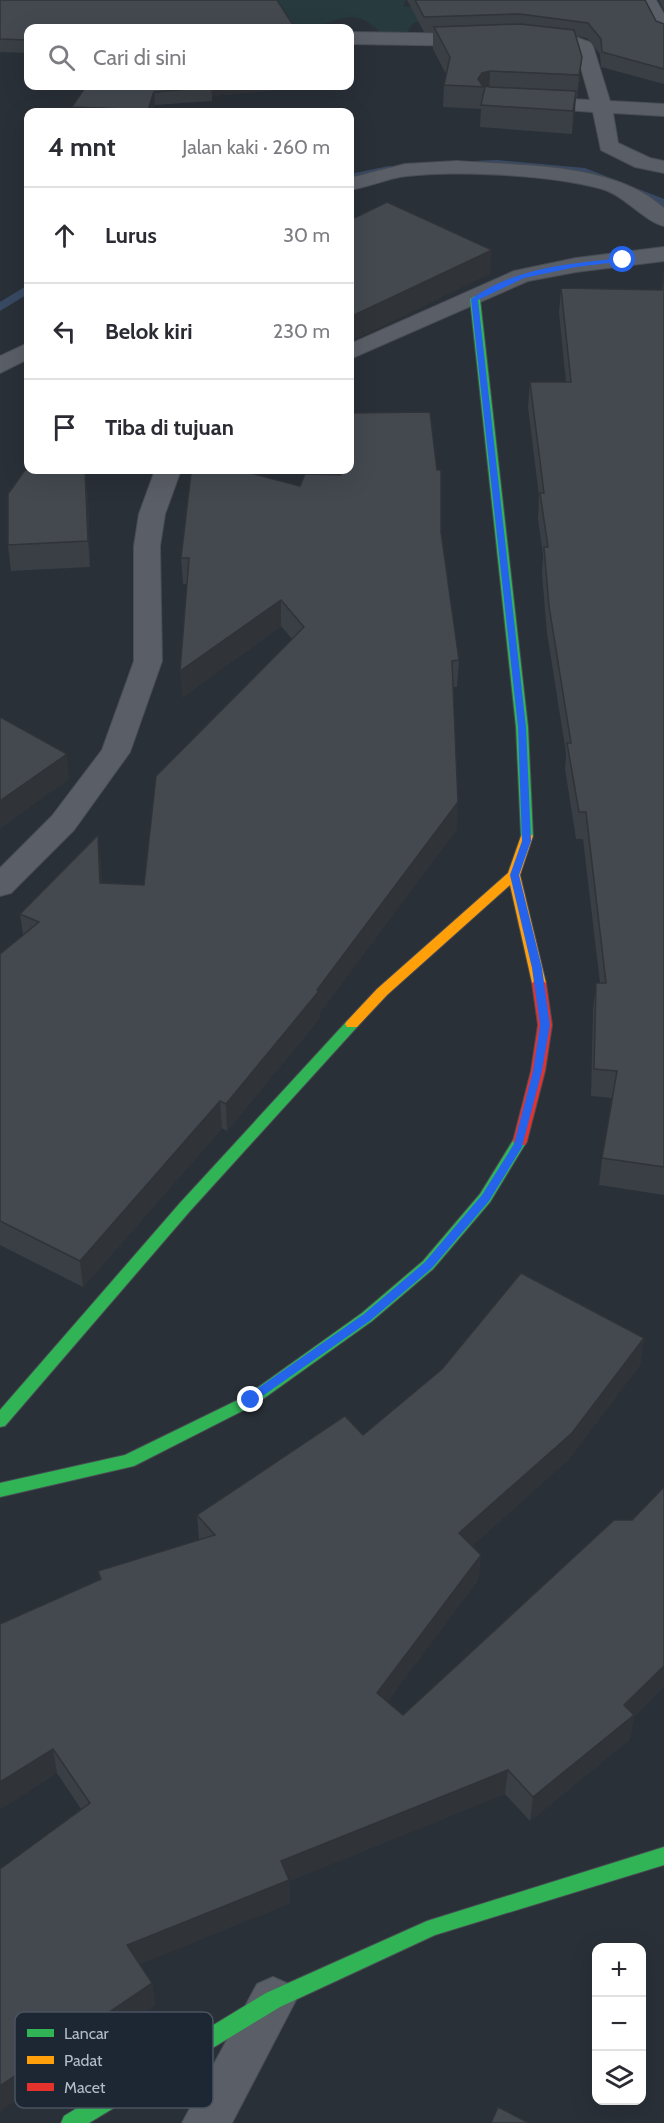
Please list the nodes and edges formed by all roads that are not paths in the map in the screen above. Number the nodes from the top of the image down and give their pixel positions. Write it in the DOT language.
graph roads {
  1 [pos="647,0"];
  2 [pos="664,31"];
  3 [pos="519,37"];
  4 [pos="354,38"];
  5 [pos="498,38"];
  6 [pos="512,102"];
  7 [pos="602,106"];
  8 [pos="664,110"];
  9 [pos="664,167"];
  10 [pos="354,183"];
  11 [pos="664,220"];
  12 [pos="664,254"];
  13 [pos="475,299"];
  14 [pos="354,350"];
  15 [pos="24,352"];
  16 [pos="0,366"];
  17 [pos="167,474"];
  18 [pos="514,875"];
  19 [pos="0,886"];
  20 [pos="0,1421"];
  21 [pos="0,1490"];
  22 [pos="664,1857"];
  23 [pos="273,2000"];
  24 [pos="213,2037"];
  25 [pos="96,2108"];
  26 [pos="71,2123"];
  27 [pos="206,2123"];
  1 -- 2 [label="street"];
  3 -- 7 [label="street"];
  4 -- 5 [label="street"];
  6 -- 7 [label="street"];
  7 -- 8 [label="street"];
  7 -- 9 [label="street"];
  10 -- 11 [label="street"];
  12 -- 13 [label="street"];
  13 -- 14 [label="street"];
  13 -- 18 [label="street"];
  15 -- 16 [label="street"];
  17 -- 19 [label="street"];
  18 -- 20 [label="street"];
  18 -- 21 [label="street"];
  22 -- 23 [label="street"];
  23 -- 24 [label="street"];
  23 -- 27 [label="street"];
  25 -- 26 [label="street"];
}
